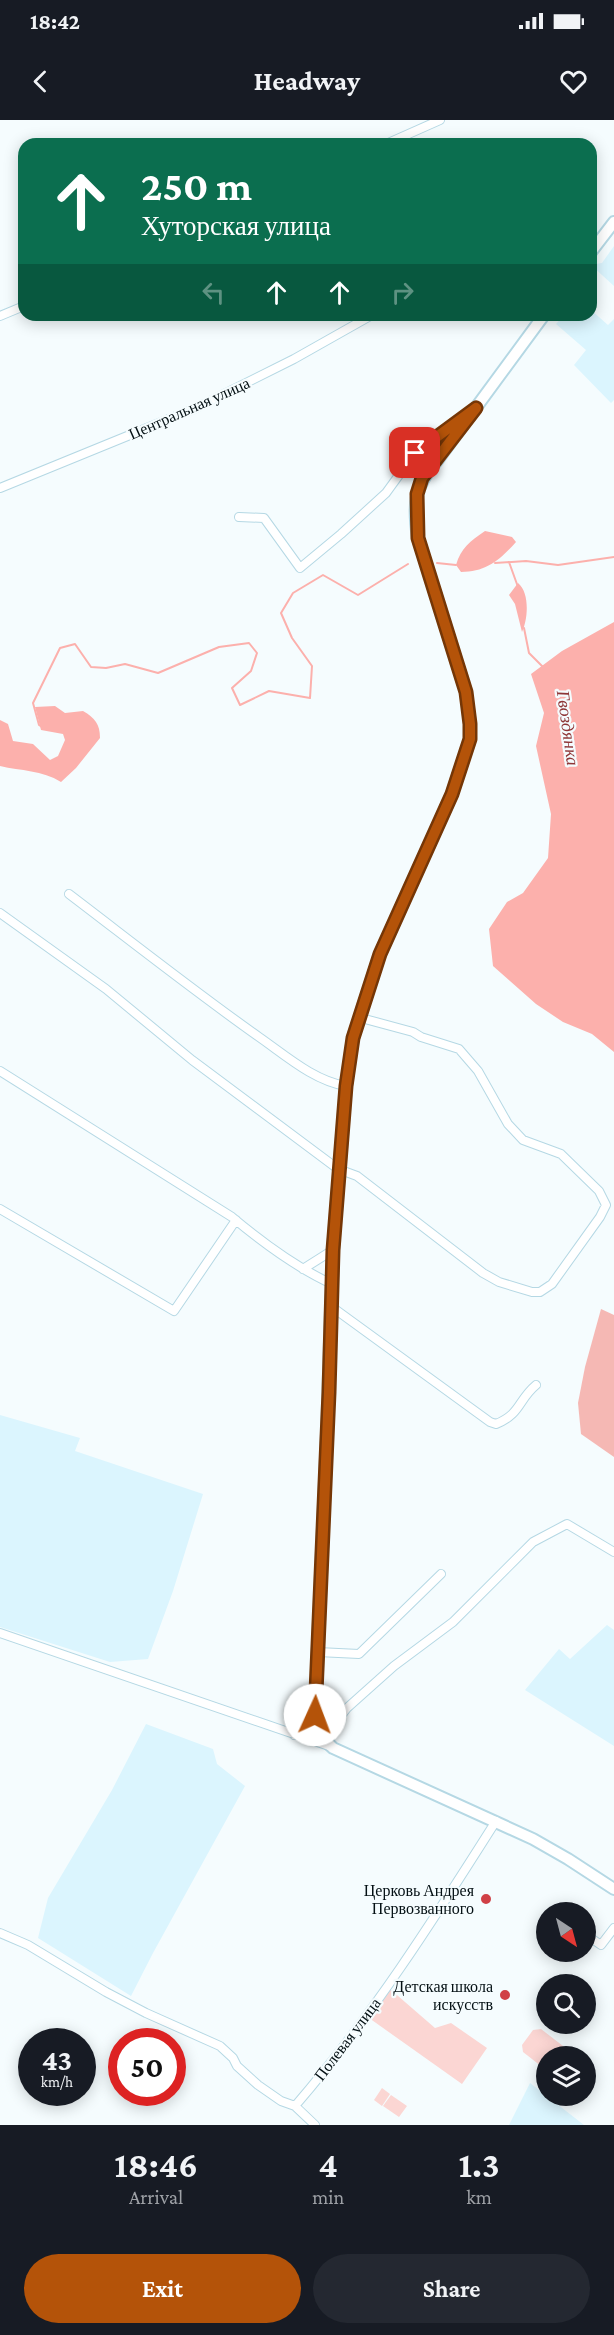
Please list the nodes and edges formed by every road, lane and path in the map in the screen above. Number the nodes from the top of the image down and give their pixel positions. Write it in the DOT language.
graph roads {
  1 [pos="440,120"];
  2 [pos="400,138"];
  3 [pos="614,222"];
  4 [pos="597,244"];
  5 [pos="18,308"];
  6 [pos="0,316"];
  7 [pos="361,321"];
  8 [pos="540,321"];
  9 [pos="476,408"];
  10 [pos="0,488"];
  11 [pos="239,517"];
  12 [pos="69,894"];
  13 [pos="0,913"];
  14 [pos="361,1018"];
  15 [pos="0,1071"];
  16 [pos="346,1086"];
  17 [pos="338,1169"];
  18 [pos="0,1209"];
  19 [pos="236,1220"];
  20 [pos="333,1250"];
  21 [pos="303,1269"];
  22 [pos="332,1284"];
  23 [pos="332,1307"];
  24 [pos="536,1385"];
  25 [pos="614,1552"];
  26 [pos="441,1574"];
  27 [pos="0,1633"];
  28 [pos="318,1652"];
  29 [pos="315,1718"];
  30 [pos="294,1735"];
  31 [pos="333,1748"];
  32 [pos="495,1821"];
  33 [pos="614,1889"];
  34 [pos="614,1928"];
  35 [pos="0,1933"];
  36 [pos="596,1942"];
  37 [pos="295,2106"];
  38 [pos="315,2125"];
  1 -- 2 [label="street"];
  3 -- 4 [label="main road"];
  5 -- 6 [label="street"];
  7 -- 10 [label="street, Центральная улица"];
  8 -- 9 [label="main road"];
  9 -- 11 [label="street"];
  9 -- 14 [label="main road"];
  12 -- 16 [label="street"];
  13 -- 17 [label="street"];
  14 -- 16 [label="main road"];
  14 -- 17 [label="street"];
  15 -- 19 [label="street"];
  16 -- 17 [label="main road"];
  17 -- 20 [label="main road"];
  18 -- 19 [label="street"];
  19 -- 21 [label="street"];
  20 -- 21 [label="street"];
  20 -- 22 [label="main road"];
  21 -- 22 [label="street"];
  22 -- 23 [label="main road"];
  23 -- 24 [label="street"];
  23 -- 28 [label="main road"];
  25 -- 29 [label="street"];
  26 -- 28 [label="street"];
  27 -- 30 [label="street"];
  28 -- 29 [label="main road"];
  29 -- 30 [label="street"];
  29 -- 31 [label="main road"];
  30 -- 31 [label="street"];
  31 -- 32 [label="main road"];
  32 -- 33 [label="main road"];
  32 -- 37 [label="street, Полевая улица"];
  34 -- 36 [label="street"];
  35 -- 37 [label="street"];
  37 -- 38 [label="street"];
}
